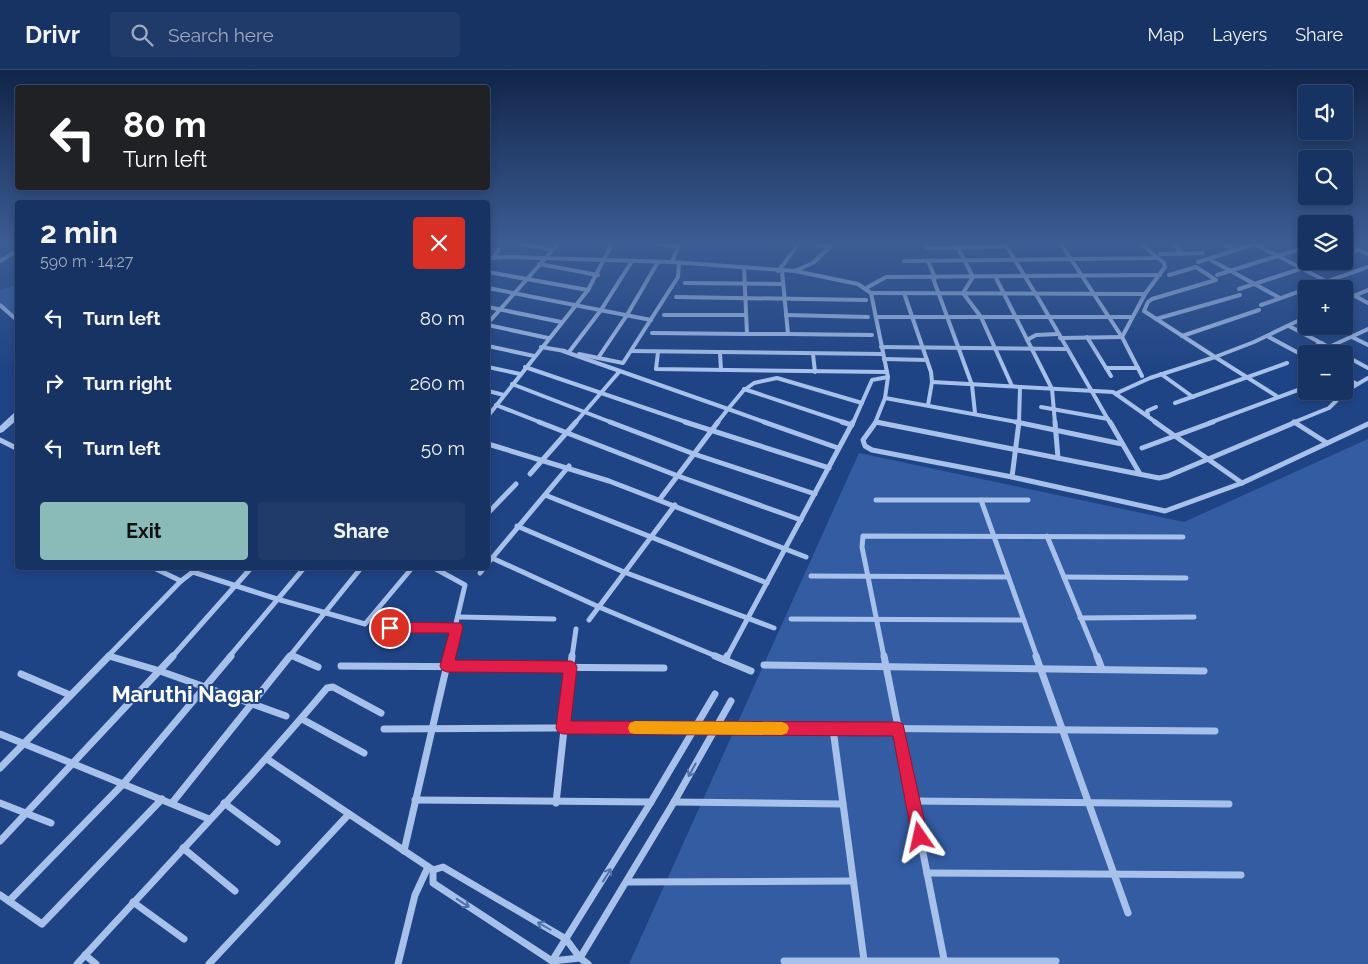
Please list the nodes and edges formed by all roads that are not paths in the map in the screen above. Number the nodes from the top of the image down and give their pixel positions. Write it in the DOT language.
graph roads {
  1 [pos="520,286"];
  2 [pos="564,286"];
  3 [pos="591,286"];
  4 [pos="616,286"];
  5 [pos="644,286"];
  6 [pos="673,286"];
  7 [pos="744,286"];
  8 [pos="783,286"];
  9 [pos="861,286"];
  10 [pos="937,286"];
  11 [pos="968,286"];
  12 [pos="1000,286"];
  13 [pos="1031,286"];
  14 [pos="1087,286"];
  15 [pos="1152,286"];
  16 [pos="1197,286"];
  17 [pos="1249,286"];
  18 [pos="1258,286"];
  19 [pos="868,287"];
  20 [pos="490,288"];
  21 [pos="1239,289"];
  22 [pos="588,290"];
  23 [pos="1368,290"];
  24 [pos="1298,291"];
  25 [pos="514,293"];
  26 [pos="871,293"];
  27 [pos="904,293"];
  28 [pos="939,293"];
  29 [pos="963,293"];
  30 [pos="1004,294"];
  31 [pos="1036,294"];
  32 [pos="1093,294"];
  33 [pos="1145,294"];
  34 [pos="1240,295"];
  35 [pos="1354,296"];
  36 [pos="676,297"];
  37 [pos="1280,298"];
  38 [pos="745,299"];
  39 [pos="784,299"];
  40 [pos="866,300"];
  41 [pos="1368,303"];
  42 [pos="0,305"];
  43 [pos="576,305"];
  44 [pos="490,307"];
  45 [pos="500,309"];
  46 [pos="601,310"];
  47 [pos="627,315"];
  48 [pos="664,315"];
  49 [pos="746,315"];
  50 [pos="786,315"];
  51 [pos="876,316"];
  52 [pos="913,316"];
  53 [pos="868,317"];
  54 [pos="947,317"];
  55 [pos="982,317"];
  56 [pos="1016,317"];
  57 [pos="1049,317"];
  58 [pos="1108,317"];
  59 [pos="1131,317"];
  60 [pos="15,318"];
  61 [pos="1156,319"];
  62 [pos="651,320"];
  63 [pos="1298,321"];
  64 [pos="490,322"];
  65 [pos="561,322"];
  66 [pos="490,324"];
  67 [pos="1289,326"];
  68 [pos="1368,329"];
  69 [pos="652,333"];
  70 [pos="747,334"];
  71 [pos="788,334"];
  72 [pos="872,335"];
  73 [pos="1059,336"];
  74 [pos="1182,336"];
  75 [pos="1267,336"];
  76 [pos="1086,337"];
  77 [pos="1122,337"];
  78 [pos="1352,337"];
  79 [pos="548,338"];
  80 [pos="1027,340"];
  81 [pos="1322,343"];
  82 [pos="1317,345"];
  83 [pos="1326,345"];
  84 [pos="1334,345"];
  85 [pos="1368,345"];
  86 [pos="490,346"];
  87 [pos="542,346"];
  88 [pos="881,347"];
  89 [pos="923,347"];
  90 [pos="958,347"];
  91 [pos="995,348"];
  92 [pos="1031,348"];
  93 [pos="1066,349"];
  94 [pos="563,351"];
  95 [pos="569,352"];
  96 [pos="631,352"];
  97 [pos="658,352"];
  98 [pos="1298,352"];
  99 [pos="720,353"];
  100 [pos="813,354"];
  101 [pos="534,356"];
  102 [pos="884,357"];
  103 [pos="1215,357"];
  104 [pos="598,358"];
  105 [pos="927,360"];
  106 [pos="1353,360"];
  107 [pos="1287,363"];
  108 [pos="490,367"];
  109 [pos="525,367"];
  110 [pos="1106,368"];
  111 [pos="1138,368"];
  112 [pos="1368,368"];
  113 [pos="720,370"];
  114 [pos="619,372"];
  115 [pos="815,372"];
  116 [pos="520,374"];
  117 [pos="1162,374"];
  118 [pos="888,375"];
  119 [pos="1111,376"];
  120 [pos="1142,376"];
  121 [pos="1247,378"];
  122 [pos="1368,378"];
  123 [pos="932,382"];
  124 [pos="1353,382"];
  125 [pos="512,384"];
  126 [pos="972,384"];
  127 [pos="1357,384"];
  128 [pos="1012,386"];
  129 [pos="1020,387"];
  130 [pos="1052,388"];
  131 [pos="744,389"];
  132 [pos="1090,390"];
  133 [pos="1298,390"];
  134 [pos="490,392"];
  135 [pos="1117,393"];
  136 [pos="600,394"];
  137 [pos="504,395"];
  138 [pos="1193,397"];
  139 [pos="1278,397"];
  140 [pos="885,398"];
  141 [pos="862,403"];
  142 [pos="1175,403"];
  143 [pos="496,405"];
  144 [pos="928,405"];
  145 [pos="1041,407"];
  146 [pos="1156,407"];
  147 [pos="728,409"];
  148 [pos="1054,409"];
  149 [pos="585,412"];
  150 [pos="490,413"];
  151 [pos="975,413"];
  152 [pos="1148,416"];
  153 [pos="15,417"];
  154 [pos="1108,419"];
  155 [pos="876,422"];
  156 [pos="1019,422"];
  157 [pos="1294,422"];
  158 [pos="1368,424"];
  159 [pos="852,425"];
  160 [pos="0,430"];
  161 [pos="1056,430"];
  162 [pos="712,431"];
  163 [pos="568,432"];
  164 [pos="1175,435"];
  165 [pos="0,440"];
  166 [pos="1327,443"];
  167 [pos="1122,444"];
  168 [pos="490,445"];
  169 [pos="15,448"];
  170 [pos="838,448"];
  171 [pos="1142,448"];
  172 [pos="1015,450"];
  173 [pos="694,454"];
  174 [pos="1058,458"];
  175 [pos="1207,458"];
  176 [pos="545,459"];
  177 [pos="569,466"];
  178 [pos="828,468"];
  179 [pos="530,474"];
  180 [pos="1140,474"];
  181 [pos="678,476"];
  182 [pos="1012,478"];
  183 [pos="1242,483"];
  184 [pos="516,484"];
  185 [pos="815,494"];
  186 [pos="545,495"];
  187 [pos="660,499"];
  188 [pos="876,500"];
  189 [pos="981,500"];
  190 [pos="1028,500"];
  191 [pos="675,505"];
  192 [pos="490,511"];
  193 [pos="801,520"];
  194 [pos="518,526"];
  195 [pos="652,536"];
  196 [pos="993,536"];
  197 [pos="1046,536"];
  198 [pos="1183,537"];
  199 [pos="786,549"];
  200 [pos="806,557"];
  201 [pos="490,561"];
  202 [pos="158,570"];
  203 [pos="195,570"];
  204 [pos="249,570"];
  205 [pos="302,570"];
  206 [pos="359,570"];
  207 [pos="410,570"];
  208 [pos="437,570"];
  209 [pos="482,570"];
  210 [pos="624,572"];
  211 [pos="480,573"];
  212 [pos="811,576"];
  213 [pos="868,577"];
  214 [pos="1008,577"];
  215 [pos="1064,577"];
  216 [pos="1186,578"];
  217 [pos="181,581"];
  218 [pos="767,583"];
  219 [pos="235,586"];
  220 [pos="277,599"];
  221 [pos="599,607"];
  222 [pos="325,612"];
  223 [pos="1194,617"];
  224 [pos="459,618"];
  225 [pos="554,618"];
  226 [pos="748,618"];
  227 [pos="1080,618"];
  228 [pos="792,619"];
  229 [pos="588,620"];
  230 [pos="877,620"];
  231 [pos="1024,620"];
  232 [pos="457,627"];
  233 [pos="373,628"];
  234 [pos="774,628"];
  235 [pos="576,629"];
  236 [pos="290,655"];
  237 [pos="108,656"];
  238 [pos="725,660"];
  239 [pos="764,665"];
  240 [pos="341,666"];
  241 [pos="447,666"];
  242 [pos="318,667"];
  243 [pos="571,667"];
  244 [pos="664,668"];
  245 [pos="886,668"];
  246 [pos="1041,669"];
  247 [pos="1102,669"];
  248 [pos="160,671"];
  249 [pos="751,671"];
  250 [pos="1204,671"];
  251 [pos="21,674"];
  252 [pos="204,688"];
  253 [pos="715,694"];
  254 [pos="70,695"];
  255 [pos="731,701"];
  256 [pos="252,704"];
  257 [pos="381,713"];
  258 [pos="286,716"];
  259 [pos="302,719"];
  260 [pos="563,728"];
  261 [pos="695,728"];
  262 [pos="715,728"];
  263 [pos="384,729"];
  264 [pos="432,729"];
  265 [pos="833,729"];
  266 [pos="898,729"];
  267 [pos="1063,730"];
  268 [pos="1215,731"];
  269 [pos="0,734"];
  270 [pos="24,744"];
  271 [pos="364,753"];
  272 [pos="268,759"];
  273 [pos="72,764"];
  274 [pos="0,768"];
  275 [pos="124,783"];
  276 [pos="162,799"];
  277 [pos="415,800"];
  278 [pos="913,801"];
  279 [pos="651,802"];
  280 [pos="674,802"];
  281 [pos="0,803"];
  282 [pos="172,803"];
  283 [pos="224,803"];
  284 [pos="556,803"];
  285 [pos="1088,803"];
  286 [pos="843,804"];
  287 [pos="1229,804"];
  288 [pos="25,814"];
  289 [pos="349,814"];
  290 [pos="209,818"];
  291 [pos="51,823"];
  292 [pos="0,840"];
  293 [pos="277,842"];
  294 [pos="183,848"];
  295 [pos="404,851"];
  296 [pos="430,869"];
  297 [pos="927,873"];
  298 [pos="1115,874"];
  299 [pos="1241,875"];
  300 [pos="852,881"];
  301 [pos="627,882"];
  302 [pos="236,891"];
  303 [pos="0,895"];
  304 [pos="9,901"];
  305 [pos="133,902"];
  306 [pos="1128,913"];
  307 [pos="184,939"];
  308 [pos="566,939"];
  309 [pos="85,955"];
  310 [pos="580,958"];
  311 [pos="864,960"];
  312 [pos="552,961"];
  313 [pos="784,961"];
  314 [pos="1056,961"];
  315 [pos="945,962"];
  316 [pos="77,964"];
  317 [pos="96,964"];
  318 [pos="209,964"];
  319 [pos="398,964"];
  320 [pos="588,964"];
  1 -- 25 [label="street"];
  2 -- 22 [label="street"];
  3 -- 22 [label="street"];
  4 -- 46 [label="street"];
  5 -- 47 [label="street"];
  6 -- 62 [label="street"];
  7 -- 38 [label="street"];
  8 -- 39 [label="street"];
  9 -- 19 [label="street"];
  10 -- 28 [label="street"];
  11 -- 29 [label="street"];
  12 -- 30 [label="street"];
  13 -- 31 [label="street"];
  14 -- 32 [label="street"];
  15 -- 33 [label="street"];
  16 -- 61 [label="street"];
  17 -- 21 [label="street"];
  18 -- 37 [label="street"];
  19 -- 26 [label="street"];
  20 -- 25 [label="street"];
  22 -- 43 [label="street"];
  23 -- 35 [label="street"];
  24 -- 37 [label="street"];
  25 -- 43 [label="street"];
  25 -- 45 [label="street"];
  26 -- 27 [label="street"];
  26 -- 51 [label="street"];
  27 -- 28 [label="street"];
  27 -- 52 [label="street"];
  28 -- 29 [label="street"];
  28 -- 54 [label="street"];
  29 -- 30 [label="street"];
  29 -- 55 [label="street"];
  30 -- 31 [label="street"];
  30 -- 56 [label="street"];
  31 -- 32 [label="street"];
  31 -- 57 [label="street"];
  32 -- 33 [label="street"];
  32 -- 58 [label="street"];
  33 -- 59 [label="street"];
  34 -- 61 [label="street"];
  35 -- 41 [label="street"];
  36 -- 38 [label="street"];
  37 -- 74 [label="street"];
  38 -- 39 [label="street"];
  38 -- 49 [label="street"];
  39 -- 40 [label="street"];
  39 -- 50 [label="street"];
  42 -- 60 [label="street"];
  43 -- 46 [label="street"];
  43 -- 65 [label="street"];
  44 -- 45 [label="street"];
  45 -- 64 [label="street"];
  45 -- 65 [label="street"];
  46 -- 47 [label="street"];
  46 -- 95 [label="street"];
  47 -- 62 [label="street"];
  47 -- 104 [label="street"];
  48 -- 49 [label="street"];
  49 -- 70 [label="street"];
  50 -- 53 [label="street"];
  50 -- 71 [label="street"];
  51 -- 52 [label="street"];
  51 -- 88 [label="street"];
  52 -- 54 [label="street"];
  52 -- 89 [label="street"];
  54 -- 55 [label="street"];
  54 -- 90 [label="street"];
  55 -- 56 [label="street"];
  55 -- 91 [label="street"];
  56 -- 57 [label="street"];
  56 -- 80 [label="street"];
  57 -- 58 [label="street"];
  57 -- 73 [label="street"];
  58 -- 59 [label="street"];
  58 -- 77 [label="street"];
  59 -- 77 [label="street"];
  61 -- 74 [label="street"];
  62 -- 96 [label="street"];
  63 -- 67 [label="street"];
  65 -- 79 [label="street"];
  66 -- 79 [label="street"];
  67 -- 75 [label="street"];
  67 -- 81 [label="street"];
  68 -- 78 [label="street"];
  69 -- 70 [label="street"];
  70 -- 71 [label="street"];
  71 -- 72 [label="street"];
  73 -- 76 [label="street"];
  73 -- 80 [label="street"];
  73 -- 93 [label="street"];
  74 -- 103 [label="street"];
  75 -- 98 [label="street"];
  75 -- 103 [label="street"];
  76 -- 77 [label="street"];
  76 -- 110 [label="street"];
  77 -- 111 [label="street"];
  78 -- 84 [label="street"];
  78 -- 85 [label="street"];
  79 -- 87 [label="street"];
  80 -- 92 [label="street"];
  81 -- 82 [label="street"];
  81 -- 83 [label="street"];
  86 -- 101 [label="street"];
  87 -- 94 [label="street"];
  87 -- 101 [label="street"];
  88 -- 89 [label="street"];
  88 -- 102 [label="street"];
  89 -- 90 [label="street"];
  89 -- 105 [label="street"];
  90 -- 91 [label="street"];
  90 -- 126 [label="street"];
  91 -- 92 [label="street"];
  91 -- 128 [label="street"];
  92 -- 93 [label="street"];
  92 -- 130 [label="street"];
  93 -- 132 [label="street"];
  94 -- 95 [label="street"];
  94 -- 114 [label="street"];
  95 -- 104 [label="street"];
  96 -- 97 [label="street"];
  96 -- 104 [label="street"];
  97 -- 99 [label="street"];
  97 -- 113 [label="street"];
  99 -- 100 [label="street"];
  99 -- 113 [label="street"];
  100 -- 102 [label="street"];
  100 -- 115 [label="street"];
  101 -- 109 [label="street"];
  102 -- 105 [label="street"];
  102 -- 118 [label="street"];
  103 -- 117 [label="street"];
  103 -- 121 [label="street"];
  105 -- 123 [label="street"];
  106 -- 112 [label="street"];
  107 -- 121 [label="street"];
  108 -- 116 [label="street"];
  109 -- 116 [label="street"];
  109 -- 136 [label="street"];
  110 -- 111 [label="street"];
  110 -- 119 [label="street"];
  111 -- 120 [label="street"];
  113 -- 115 [label="street"];
  114 -- 136 [label="street"];
  114 -- 147 [label="street"];
  115 -- 118 [label="street"];
  116 -- 125 [label="street"];
  117 -- 135 [label="street"];
  117 -- 138 [label="street"];
  118 -- 140 [label="street"];
  118 -- 141 [label="street"];
  121 -- 138 [label="street"];
  121 -- 139 [label="street"];
  122 -- 127 [label="street"];
  123 -- 126 [label="street"];
  123 -- 144 [label="street"];
  124 -- 127 [label="street"];
  125 -- 137 [label="street"];
  125 -- 149 [label="street"];
  126 -- 128 [label="street"];
  126 -- 151 [label="street"];
  127 -- 157 [label="street"];
  128 -- 129 [label="street"];
  129 -- 130 [label="street"];
  129 -- 156 [label="street"];
  130 -- 132 [label="street"];
  130 -- 148 [label="street"];
  131 -- 141 [label="street"];
  131 -- 147 [label="street"];
  131 -- 159 [label="street"];
  132 -- 135 [label="street"];
  132 -- 154 [label="street"];
  133 -- 139 [label="street"];
  134 -- 137 [label="street"];
  135 -- 152 [label="street"];
  136 -- 149 [label="street"];
  136 -- 162 [label="street"];
  137 -- 143 [label="street"];
  138 -- 142 [label="street"];
  139 -- 164 [label="street"];
  140 -- 144 [label="street"];
  140 -- 155 [label="street"];
  141 -- 159 [label="street"];
  143 -- 150 [label="street"];
  143 -- 163 [label="street"];
  144 -- 151 [label="street"];
  145 -- 148 [label="street"];
  146 -- 152 [label="street"];
  147 -- 162 [label="street"];
  147 -- 170 [label="street"];
  148 -- 154 [label="street"];
  148 -- 161 [label="street"];
  149 -- 163 [label="street"];
  149 -- 173 [label="street"];
  151 -- 156 [label="street"];
  152 -- 164 [label="street"];
  153 -- 160 [label="street"];
  154 -- 167 [label="street"];
  155 -- 172 [label="street"];
  155 -- 182 [label="street"];
  156 -- 161 [label="street"];
  156 -- 172 [label="street"];
  157 -- 166 [label="street"];
  157 -- 175 [label="street"];
  158 -- 166 [label="street"];
  159 -- 170 [label="street"];
  161 -- 167 [label="street"];
  161 -- 174 [label="street"];
  162 -- 173 [label="street"];
  162 -- 178 [label="street"];
  163 -- 176 [label="street"];
  163 -- 181 [label="street"];
  164 -- 171 [label="street"];
  164 -- 175 [label="street"];
  165 -- 169 [label="street"];
  166 -- 183 [label="street"];
  167 -- 180 [label="street"];
  168 -- 176 [label="street"];
  170 -- 178 [label="street"];
  172 -- 174 [label="street"];
  172 -- 182 [label="street"];
  173 -- 181 [label="street"];
  173 -- 185 [label="street"];
  174 -- 180 [label="street"];
  175 -- 180 [label="street"];
  175 -- 183 [label="street"];
  176 -- 177 [label="street"];
  176 -- 179 [label="street"];
  177 -- 186 [label="street"];
  177 -- 187 [label="street"];
  178 -- 185 [label="street"];
  181 -- 187 [label="street"];
  181 -- 193 [label="street"];
  182 -- 183 [label="street"];
  184 -- 192 [label="street"];
  185 -- 193 [label="street"];
  186 -- 194 [label="street"];
  186 -- 195 [label="street"];
  187 -- 191 [label="street"];
  188 -- 189 [label="street"];
  189 -- 190 [label="street"];
  189 -- 196 [label="street"];
  191 -- 195 [label="street"];
  191 -- 199 [label="street"];
  193 -- 199 [label="street"];
  194 -- 201 [label="street"];
  194 -- 210 [label="street"];
  195 -- 210 [label="street"];
  195 -- 218 [label="street"];
  196 -- 197 [label="street"];
  196 -- 213 [label="street"];
  196 -- 214 [label="street"];
  197 -- 198 [label="street"];
  197 -- 215 [label="street"];
  199 -- 200 [label="street"];
  199 -- 218 [label="street"];
  201 -- 221 [label="street"];
  202 -- 217 [label="street"];
  203 -- 217 [label="street"];
  203 -- 219 [label="street"];
  204 -- 219 [label="street"];
  205 -- 220 [label="street"];
  206 -- 222 [label="street"];
  207 -- 222 [label="street"];
  208 -- 224 [label="street"];
  209 -- 211 [label="street"];
  210 -- 221 [label="street"];
  210 -- 226 [label="street"];
  212 -- 213 [label="street"];
  213 -- 214 [label="street"];
  213 -- 230 [label="street"];
  214 -- 231 [label="street"];
  215 -- 216 [label="street"];
  215 -- 227 [label="street"];
  217 -- 237 [label="street"];
  218 -- 226 [label="street"];
  219 -- 220 [label="street"];
  219 -- 248 [label="street"];
  220 -- 222 [label="street"];
  220 -- 252 [label="street"];
  221 -- 229 [label="street"];
  221 -- 238 [label="street"];
  222 -- 236 [label="street"];
  223 -- 227 [label="street"];
  224 -- 225 [label="street"];
  224 -- 232 [label="street"];
  226 -- 234 [label="street"];
  226 -- 238 [label="street"];
  227 -- 247 [label="street"];
  228 -- 230 [label="street"];
  230 -- 231 [label="street"];
  230 -- 245 [label="street"];
  231 -- 246 [label="street"];
  232 -- 233 [label="street"];
  232 -- 241 [label="street"];
  235 -- 243 [label="street"];
  236 -- 242 [label="street"];
  236 -- 256 [label="street"];
  237 -- 248 [label="street"];
  237 -- 254 [label="street"];
  238 -- 249 [label="street"];
  239 -- 245 [label="street"];
  240 -- 241 [label="street"];
  241 -- 243 [label="street"];
  241 -- 264 [label="street"];
  243 -- 244 [label="street"];
  243 -- 260 [label="street"];
  245 -- 246 [label="street"];
  245 -- 266 [label="street"];
  246 -- 247 [label="street"];
  246 -- 267 [label="street"];
  247 -- 250 [label="street"];
  248 -- 252 [label="street"];
  248 -- 273 [label="street"];
  251 -- 254 [label="street"];
  252 -- 256 [label="street"];
  252 -- 275 [label="street"];
  253 -- 261 [label="street"];
  254 -- 270 [label="street"];
  255 -- 262 [label="street"];
  256 -- 258 [label="street"];
  256 -- 282 [label="street"];
  257 -- 259 [label="street"];
  259 -- 271 [label="street"];
  259 -- 272 [label="street"];
  260 -- 261 [label="street"];
  260 -- 264 [label="street"];
  260 -- 284 [label="street"];
  261 -- 262 [label="street"];
  261 -- 279 [label="street"];
  262 -- 265 [label="street"];
  262 -- 280 [label="street, one-way"];
  263 -- 264 [label="street"];
  264 -- 277 [label="street"];
  265 -- 266 [label="street"];
  265 -- 286 [label="street"];
  266 -- 267 [label="street"];
  266 -- 278 [label="street"];
  267 -- 268 [label="street"];
  267 -- 285 [label="street"];
  269 -- 270 [label="street"];
  270 -- 273 [label="street"];
  270 -- 274 [label="street"];
  272 -- 283 [label="street"];
  272 -- 289 [label="street"];
  273 -- 275 [label="street"];
  273 -- 288 [label="street"];
  275 -- 276 [label="street"];
  275 -- 304 [label="street"];
  276 -- 282 [label="street"];
  276 -- 304 [label="street"];
  277 -- 284 [label="street"];
  277 -- 295 [label="street"];
  278 -- 285 [label="street"];
  278 -- 297 [label="street"];
  279 -- 284 [label="street"];
  308 -- 279 [label="street, one-way"];
  280 -- 286 [label="street"];
  280 -- 301 [label="street"];
  281 -- 288 [label="street"];
  282 -- 290 [label="street"];
  283 -- 290 [label="street"];
  283 -- 293 [label="street"];
  285 -- 287 [label="street"];
  285 -- 298 [label="street"];
  286 -- 300 [label="street"];
  288 -- 291 [label="street"];
  288 -- 292 [label="street"];
  289 -- 295 [label="street"];
  289 -- 318 [label="street"];
  290 -- 294 [label="street"];
  294 -- 302 [label="street"];
  294 -- 305 [label="street"];
  295 -- 296 [label="street"];
  308 -- 296 [label="street, one-way"];
  296 -- 312 [label="street, one-way"];
  296 -- 319 [label="street"];
  297 -- 298 [label="street"];
  297 -- 315 [label="street"];
  298 -- 299 [label="street"];
  298 -- 306 [label="street"];
  300 -- 301 [label="street"];
  300 -- 311 [label="street"];
  301 -- 310 [label="street"];
  303 -- 304 [label="street"];
  305 -- 307 [label="street"];
  305 -- 309 [label="street"];
  308 -- 310 [label="street"];
  308 -- 312 [label="street"];
  309 -- 316 [label="street"];
  309 -- 317 [label="street"];
  310 -- 312 [label="street"];
  310 -- 320 [label="street"];
  311 -- 313 [label="street"];
  311 -- 315 [label="street"];
  314 -- 315 [label="street"];
}
